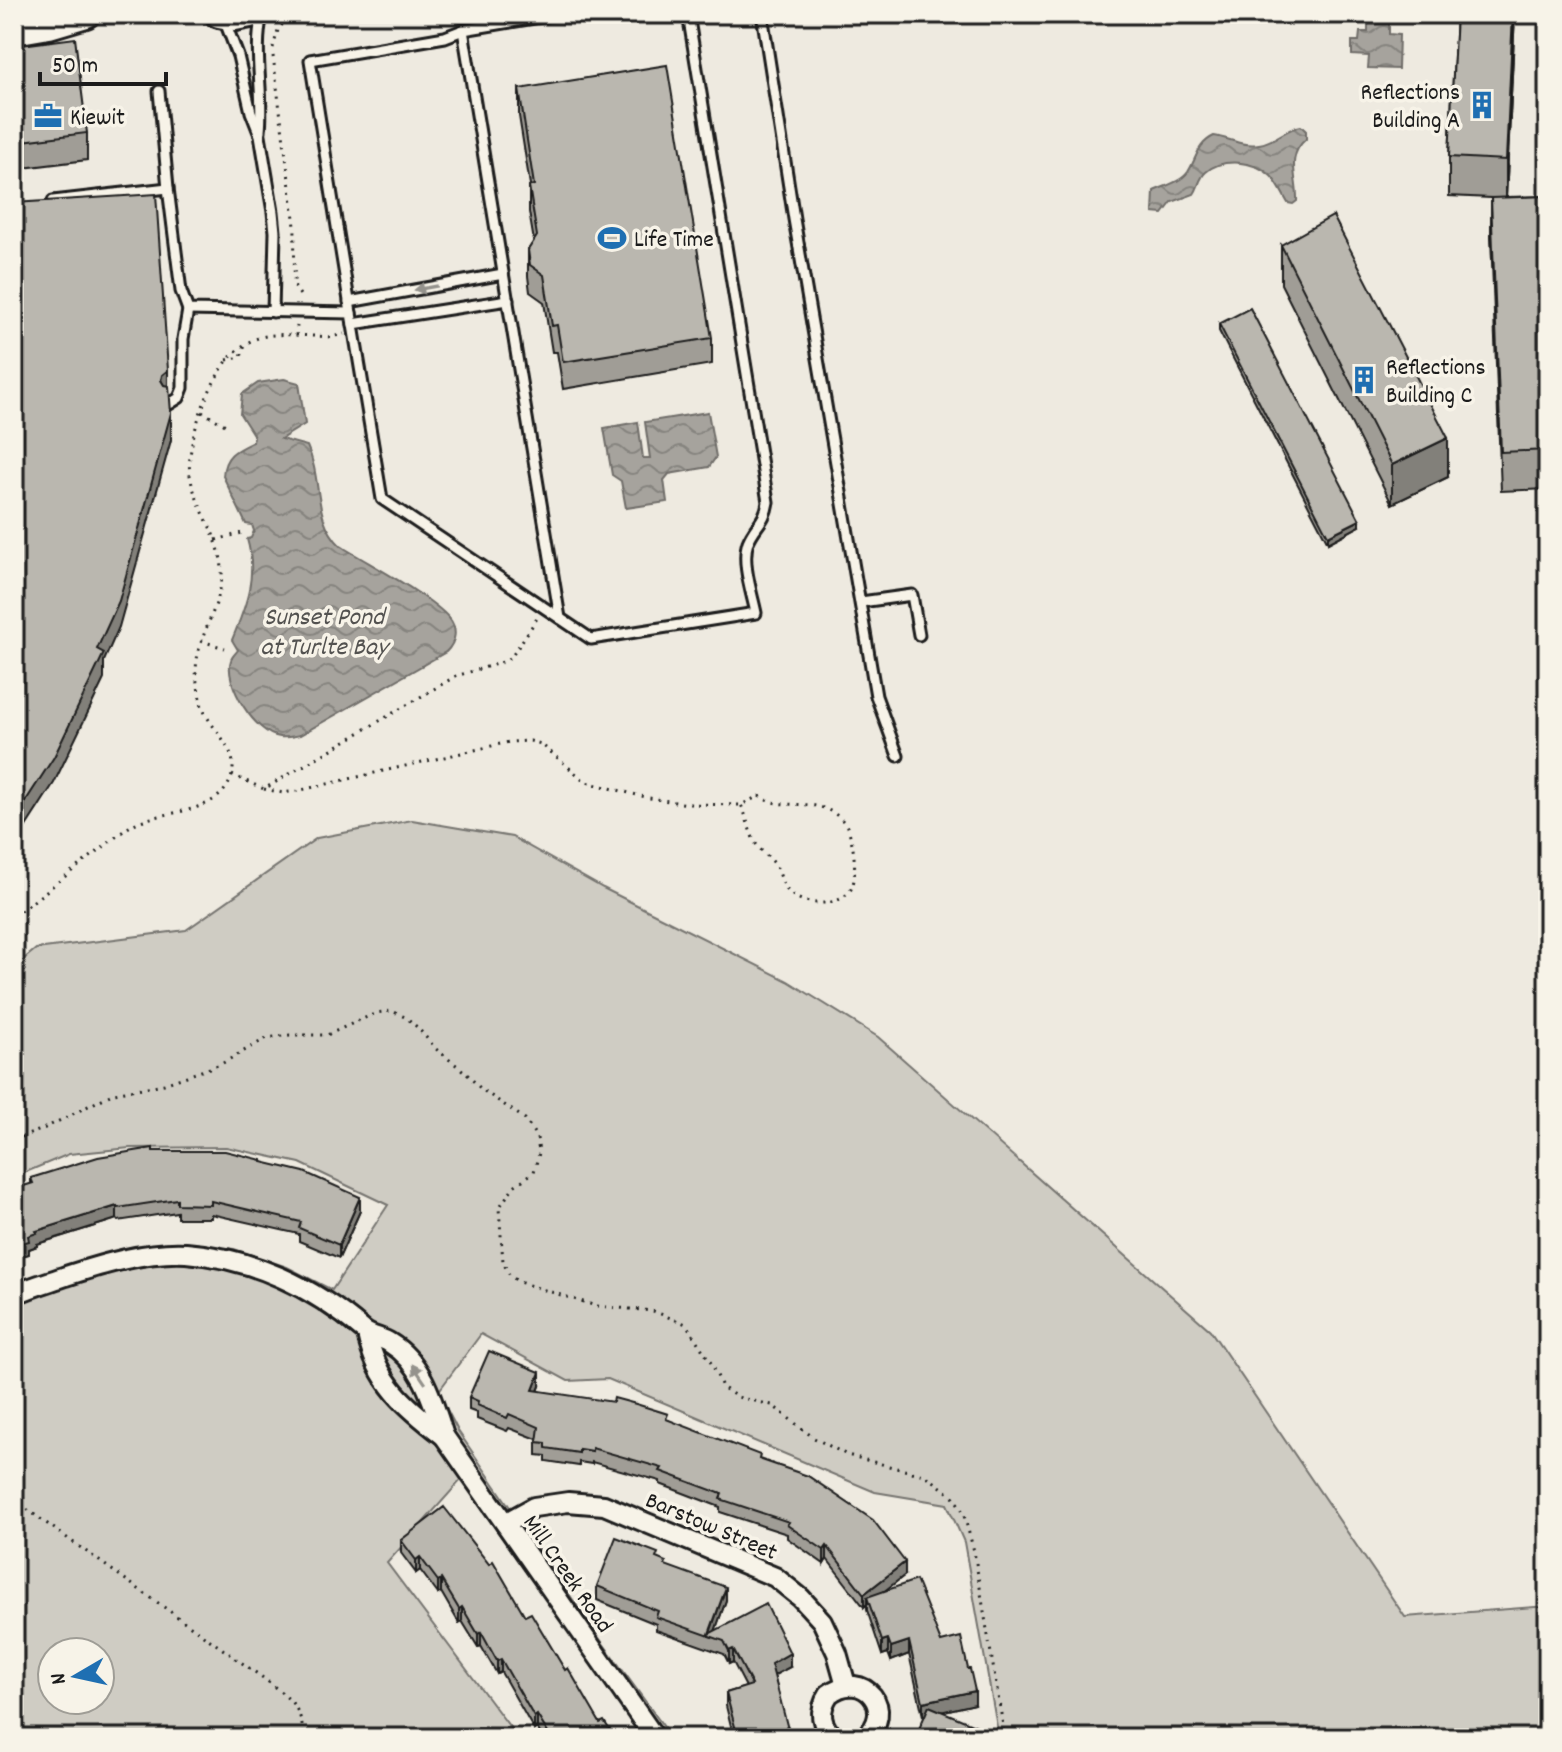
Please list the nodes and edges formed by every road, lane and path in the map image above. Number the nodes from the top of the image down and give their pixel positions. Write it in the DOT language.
graph roads {
  1 [pos="86,14"];
  2 [pos="250,14"];
  3 [pos="262,14"];
  4 [pos="290,14"];
  5 [pos="559,14"];
  6 [pos="688,14"];
  7 [pos="762,14"];
  8 [pos="220,15"];
  9 [pos="463,30"];
  10 [pos="14,31"];
  11 [pos="159,91"];
  12 [pos="260,135"];
  13 [pos="168,188"];
  14 [pos="42,202"];
  15 [pos="503,274"];
  16 [pos="508,300"];
  17 [pos="349,302"];
  18 [pos="300,304"];
  19 [pos="188,310"];
  20 [pos="273,312"];
  21 [pos="351,313"];
  22 [pos="297,324"];
  23 [pos="353,324"];
  24 [pos="346,334"];
  25 [pos="296,335"];
  26 [pos="245,344"];
  27 [pos="227,360"];
  28 [pos="168,405"];
  29 [pos="202,412"];
  30 [pos="229,427"];
  31 [pos="242,533"];
  32 [pos="216,540"];
  33 [pos="861,602"];
  34 [pos="545,608"];
  35 [pos="560,618"];
  36 [pos="919,635"];
  37 [pos="201,641"];
  38 [pos="225,648"];
  39 [pos="898,756"];
  40 [pos="232,775"];
  41 [pos="264,789"];
  42 [pos="741,805"];
  43 [pos="14,916"];
  44 [pos="14,1140"];
  45 [pos="14,1295"];
  46 [pos="367,1334"];
  47 [pos="444,1436"];
  48 [pos="14,1500"];
  49 [pos="505,1523"];
  50 [pos="846,1685"];
  51 [pos="303,1738"];
  52 [pos="655,1738"];
  53 [pos="835,1738"];
  54 [pos="864,1738"];
  55 [pos="1005,1738"];
  1 -- 10 [label="main road"];
  2 -- 8 [label="main road"];
  3 -- 12 [label="lane"];
  4 -- 18 [label="path"];
  5 -- 9 [label="lane"];
  6 -- 35 [label="lane"];
  7 -- 33 [label="lane"];
  8 -- 12 [label="lane"];
  9 -- 15 [label="lane"];
  9 -- 17 [label="lane"];
  11 -- 13 [label="lane"];
  12 -- 20 [label="lane"];
  13 -- 14 [label="lane"];
  13 -- 19 [label="lane"];
  15 -- 16 [label="lane"];
  15 -- 17 [label="lane, one-way"];
  16 -- 23 [label="lane"];
  16 -- 35 [label="lane"];
  17 -- 21 [label="lane"];
  19 -- 20 [label="lane"];
  19 -- 28 [label="lane"];
  20 -- 21 [label="lane"];
  21 -- 23 [label="lane"];
  22 -- 25 [label="path"];
  23 -- 34 [label="lane"];
  24 -- 25 [label="path"];
  25 -- 26 [label="path"];
  26 -- 27 [label="path"];
  26 -- 27 [label="path"];
  27 -- 29 [label="path"];
  29 -- 30 [label="path"];
  29 -- 32 [label="path"];
  31 -- 32 [label="path"];
  32 -- 37 [label="path"];
  33 -- 36 [label="lane"];
  33 -- 39 [label="lane"];
  34 -- 35 [label="lane"];
  34 -- 41 [label="path"];
  37 -- 38 [label="path"];
  37 -- 40 [label="path"];
  40 -- 41 [label="path"];
  40 -- 43 [label="path"];
  41 -- 42 [label="path"];
  42 -- 42 [label="path"];
  44 -- 55 [label="path"];
  45 -- 46 [label="street, Mill Creek Road"];
  46 -- 47 [label="street, Mill Creek Road"];
  47 -- 46 [label="street, Mill Creek Road, one-way"];
  47 -- 49 [label="street, Mill Creek Road"];
  48 -- 51 [label="path"];
  49 -- 50 [label="street, Barstow Street"];
  49 -- 52 [label="street, Mill Creek Road"];
  50 -- 53 [label="street"];
  50 -- 54 [label="street"];
}
